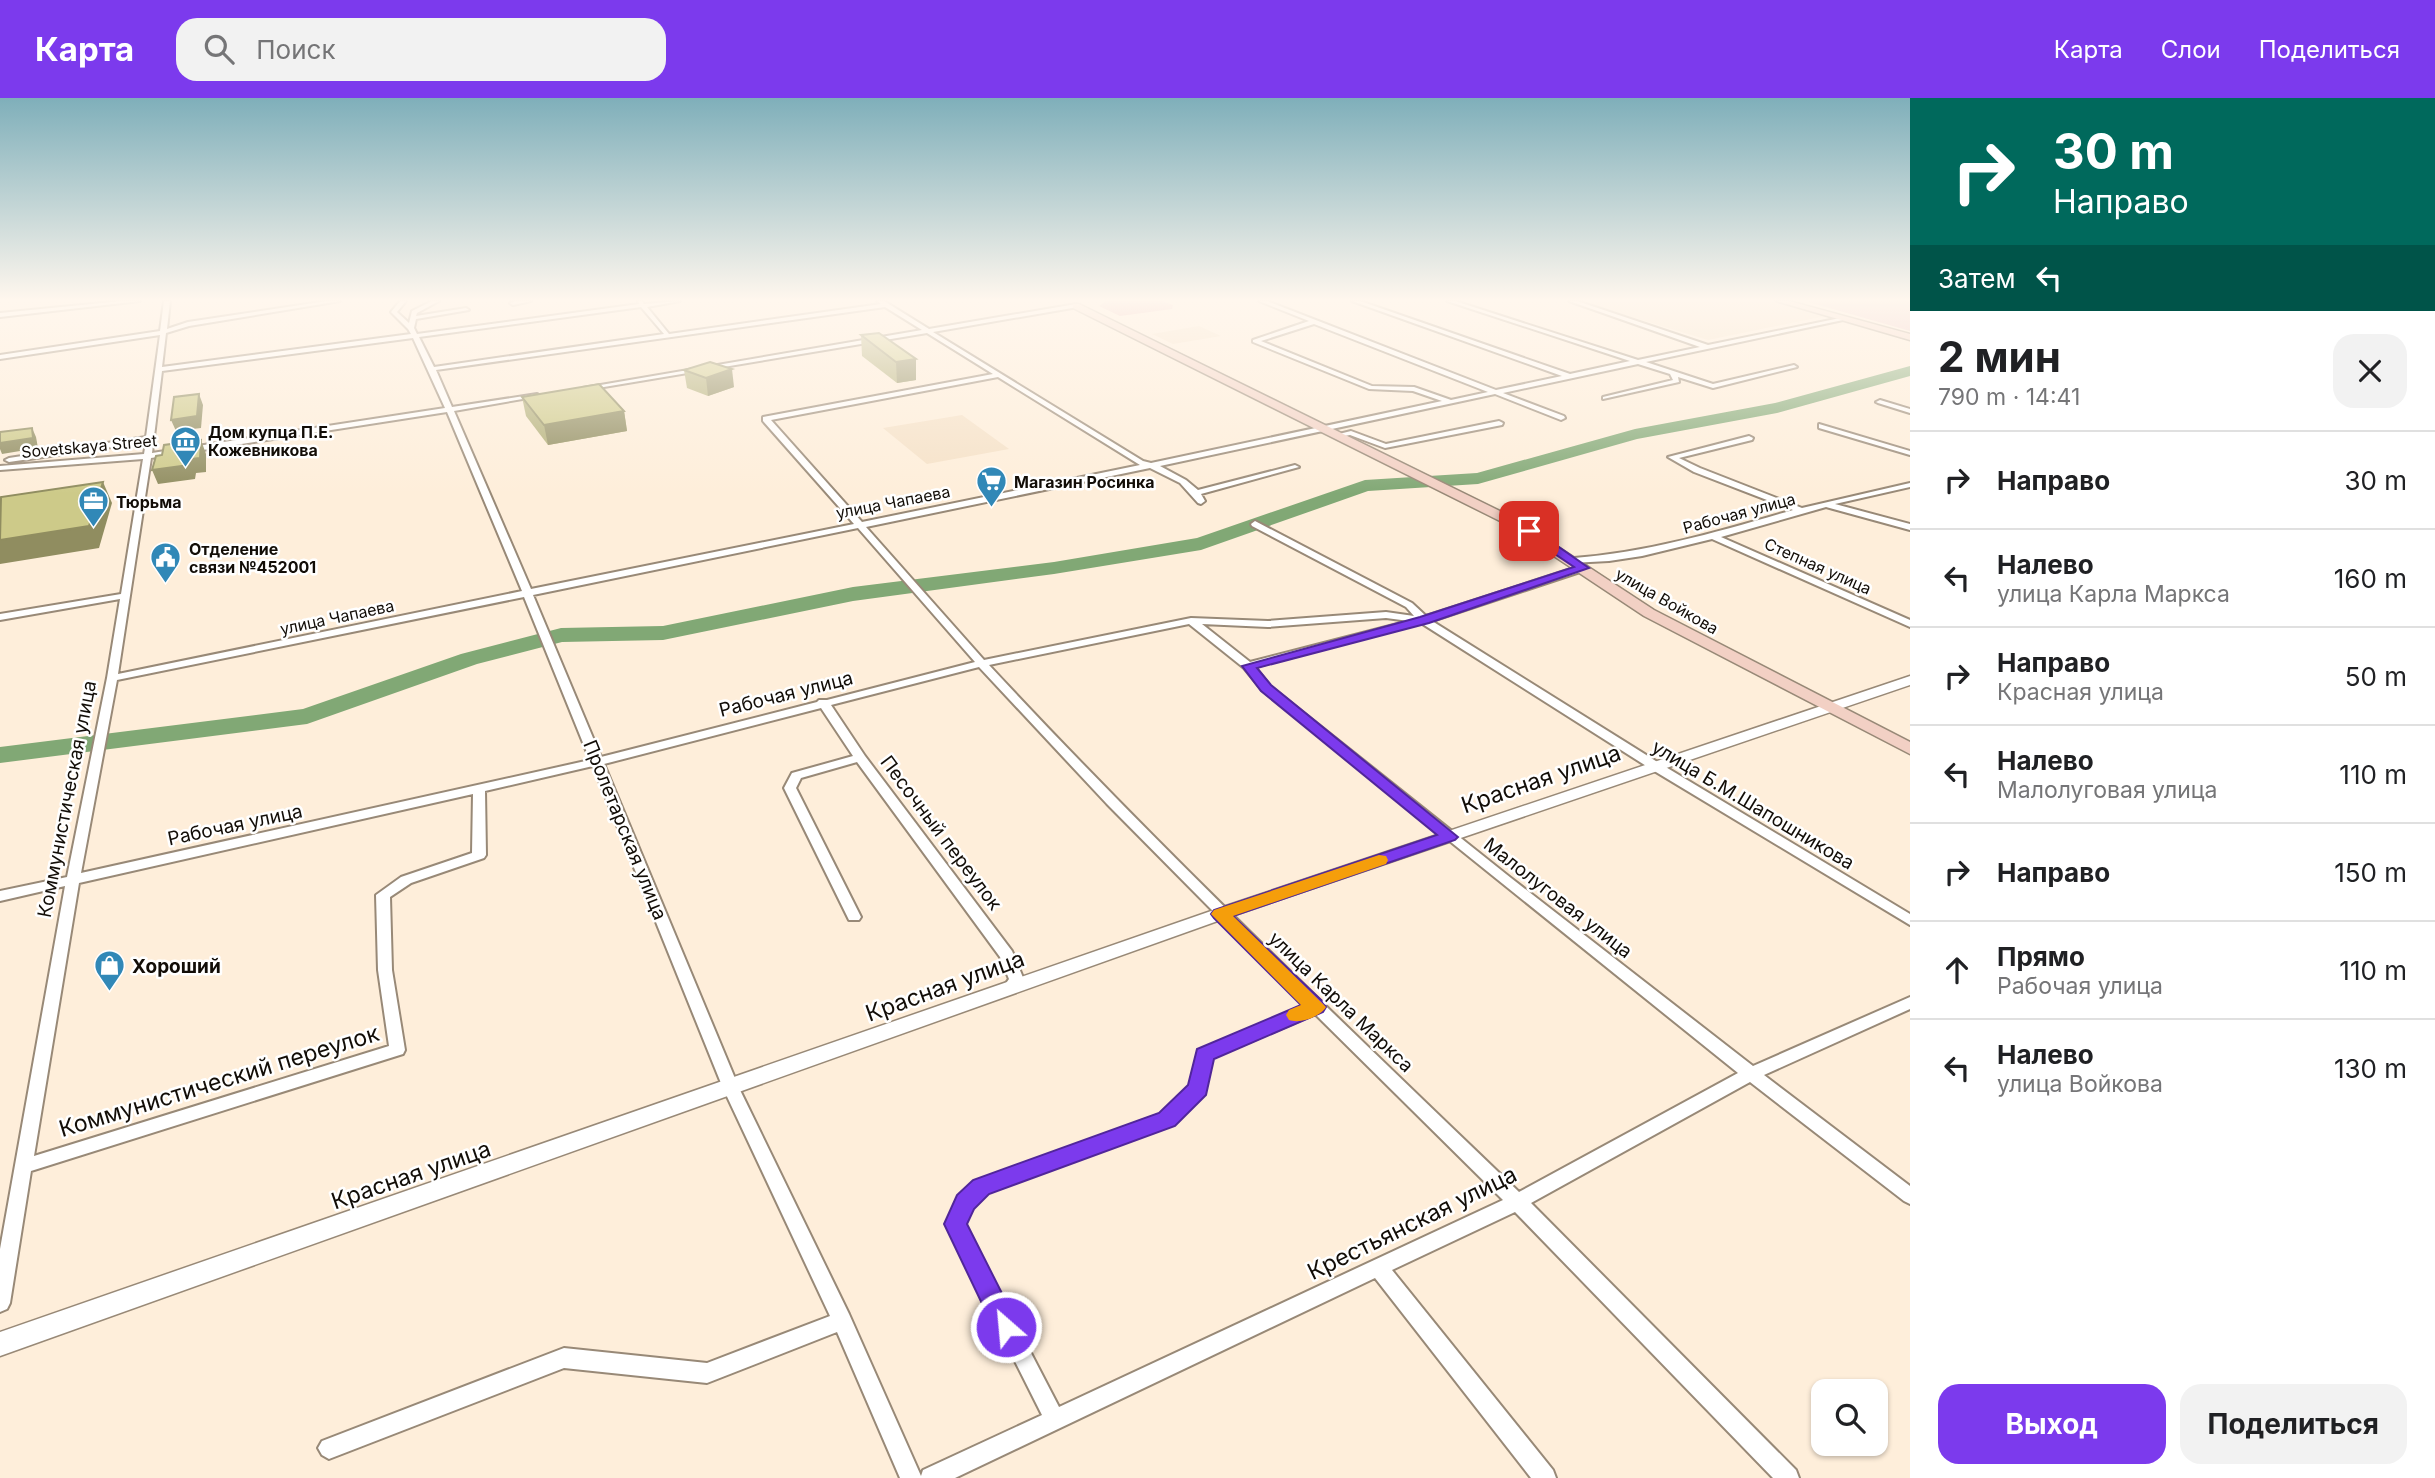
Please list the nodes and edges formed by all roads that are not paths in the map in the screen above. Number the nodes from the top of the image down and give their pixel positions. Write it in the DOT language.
graph roads {
  1 [pos="159,365"];
  2 [pos="189,365"];
  3 [pos="430,365"];
  4 [pos="459,365"];
  5 [pos="723,365"];
  6 [pos="983,365"];
  7 [pos="1197,365"];
  8 [pos="1315,365"];
  9 [pos="1423,365"];
  10 [pos="1538,365"];
  11 [pos="1627,365"];
  12 [pos="1647,365"];
  13 [pos="1794,367"];
  14 [pos="432,369"];
  15 [pos="158,370"];
  16 [pos="1673,373"];
  17 [pos="999,375"];
  18 [pos="1571,377"];
  19 [pos="583,388"];
  20 [pos="1493,393"];
  21 [pos="543,395"];
  22 [pos="1605,398"];
  23 [pos="1449,402"];
  24 [pos="1880,402"];
  25 [pos="450,410"];
  26 [pos="1910,411"];
  27 [pos="1561,418"];
  28 [pos="1499,423"];
  29 [pos="1822,426"];
  30 [pos="1324,428"];
  31 [pos="1339,435"];
  32 [pos="1749,438"];
  33 [pos="150,439"];
  34 [pos="1910,453"];
  35 [pos="146,456"];
  36 [pos="0,461"];
  37 [pos="1154,465"];
  38 [pos="1295,467"];
  39 [pos="0,468"];
  40 [pos="1910,485"];
  41 [pos="1827,505"];
  42 [pos="1804,511"];
  43 [pos="859,523"];
  44 [pos="1255,524"];
  45 [pos="1910,527"];
  46 [pos="1714,537"];
  47 [pos="1579,565"];
  48 [pos="527,592"];
  49 [pos="123,596"];
  50 [pos="0,617"];
  51 [pos="1424,620"];
  52 [pos="1191,621"];
  53 [pos="1910,624"];
  54 [pos="979,664"];
  55 [pos="1248,666"];
  56 [pos="112,678"];
  57 [pos="1910,680"];
  58 [pos="822,702"];
  59 [pos="1827,707"];
  60 [pos="1910,749"];
  61 [pos="860,758"];
  62 [pos="597,762"];
  63 [pos="1655,766"];
  64 [pos="479,790"];
  65 [pos="1449,837"];
  66 [pos="73,878"];
  67 [pos="0,896"];
  68 [pos="1220,914"];
  69 [pos="854,918"];
  70 [pos="1910,920"];
  71 [pos="1009,989"];
  72 [pos="1910,1003"];
  73 [pos="1316,1007"];
  74 [pos="1749,1075"];
  75 [pos="731,1088"];
  76 [pos="24,1166"];
  77 [pos="1910,1196"];
  78 [pos="1517,1202"];
  79 [pos="1378,1267"];
  80 [pos="0,1303"];
  81 [pos="842,1321"];
  82 [pos="0,1345"];
  83 [pos="1055,1420"];
  84 [pos="329,1448"];
  85 [pos="911,1478"];
  86 [pos="931,1478"];
  87 [pos="1545,1478"];
  88 [pos="1788,1478"];
  1 -- 15 [label="street, Коммунистическая улица"];
  2 -- 15 [label="street"];
  3 -- 14 [label="street, Пролетарская улица"];
  4 -- 14 [label="street"];
  5 -- 19 [label="street"];
  6 -- 17 [label="street"];
  7 -- 30 [label="main road, улица Войкова"];
  8 -- 23 [label="street"];
  9 -- 20 [label="street"];
  10 -- 18 [label="street"];
  11 -- 18 [label="street, улица Чапаева"];
  12 -- 16 [label="street"];
  13 -- 16 [label="street"];
  14 -- 25 [label="street, Пролетарская улица"];
  15 -- 33 [label="street, Коммунистическая улица"];
  16 -- 22 [label="street"];
  17 -- 37 [label="street"];
  17 -- 43 [label="street, улица Карла Маркса"];
  18 -- 20 [label="street, улица Чапаева"];
  20 -- 23 [label="street, улица Чапаева"];
  20 -- 27 [label="street"];
  21 -- 25 [label="street, Sovetskaya Street"];
  23 -- 30 [label="street, улица Чапаева"];
  24 -- 26 [label="street"];
  25 -- 35 [label="street, Sovetskaya Street"];
  25 -- 48 [label="street, Пролетарская улица"];
  28 -- 31 [label="street, улица Войкова"];
  29 -- 34 [label="street"];
  30 -- 31 [label="main road, улица Войкова"];
  30 -- 37 [label="street, улица Чапаева"];
  31 -- 47 [label="main road, улица Войкова"];
  32 -- 42 [label="street"];
  33 -- 35 [label="street, Коммунистическая улица"];
  33 -- 36 [label="street"];
  35 -- 39 [label="street, Sovetskaya Street"];
  35 -- 49 [label="street, Коммунистическая улица"];
  37 -- 38 [label="street"];
  37 -- 43 [label="street, улица Чапаева"];
  40 -- 41 [label="street, Рабочая улица"];
  41 -- 42 [label="street, Рабочая улица"];
  41 -- 45 [label="street"];
  42 -- 46 [label="street, Рабочая улица"];
  43 -- 48 [label="street, улица Чапаева"];
  43 -- 54 [label="street, улица Карла Маркса"];
  44 -- 51 [label="street, улица Б.М.Шапошникова"];
  46 -- 47 [label="street, Рабочая улица"];
  46 -- 53 [label="street, Степная улица"];
  47 -- 51 [label="street, Рабочая улица"];
  47 -- 59 [label="main road, улица Войкова"];
  48 -- 56 [label="street, улица Чапаева"];
  48 -- 62 [label="street, Пролетарская улица"];
  49 -- 50 [label="street"];
  49 -- 56 [label="street, Коммунистическая улица"];
  51 -- 52 [label="street, Рабочая улица"];
  51 -- 55 [label="street"];
  51 -- 63 [label="street, улица Б.М.Шапошникова"];
  52 -- 54 [label="street, Рабочая улица"];
  52 -- 55 [label="street, Малолуговая улица"];
  54 -- 58 [label="street, Рабочая улица"];
  54 -- 68 [label="street, улица Карла Маркса"];
  55 -- 65 [label="street, Малолуговая улица"];
  56 -- 66 [label="street, Коммунистическая улица"];
  57 -- 59 [label="street, Красная улица"];
  58 -- 61 [label="street, Песочный переулок"];
  58 -- 62 [label="street, Рабочая улица"];
  59 -- 60 [label="main road, улица Войкова"];
  59 -- 63 [label="street, Красная улица"];
  61 -- 69 [label="street"];
  61 -- 71 [label="street, Песочный переулок"];
  62 -- 64 [label="street, Рабочая улица"];
  62 -- 75 [label="street, Пролетарская улица"];
  63 -- 65 [label="street, Красная улица"];
  63 -- 70 [label="street, улица Б.М.Шапошникова"];
  64 -- 66 [label="street, Рабочая улица"];
  64 -- 76 [label="street, Коммунистический переулок"];
  65 -- 68 [label="street, Красная улица"];
  65 -- 74 [label="street, Малолуговая улица"];
  66 -- 67 [label="street, Рабочая улица"];
  66 -- 76 [label="street, Коммунистическая улица"];
  68 -- 71 [label="street, Красная улица"];
  68 -- 73 [label="street, улица Карла Маркса"];
  71 -- 75 [label="street, Красная улица"];
  72 -- 74 [label="street, Крестьянская улица"];
  73 -- 78 [label="street, улица Карла Маркса"];
  73 -- 83 [label="street"];
  74 -- 77 [label="street, Малолуговая улица"];
  74 -- 78 [label="street, Крестьянская улица"];
  75 -- 81 [label="street, Пролетарская улица"];
  75 -- 82 [label="street, Красная улица"];
  76 -- 80 [label="street, Коммунистическая улица"];
  78 -- 79 [label="street, Крестьянская улица"];
  78 -- 88 [label="street, улица Карла Маркса"];
  79 -- 83 [label="street, Крестьянская улица"];
  79 -- 87 [label="street"];
  81 -- 84 [label="street"];
  81 -- 85 [label="street, Пролетарская улица"];
  83 -- 86 [label="street, Крестьянская улица"];
}
